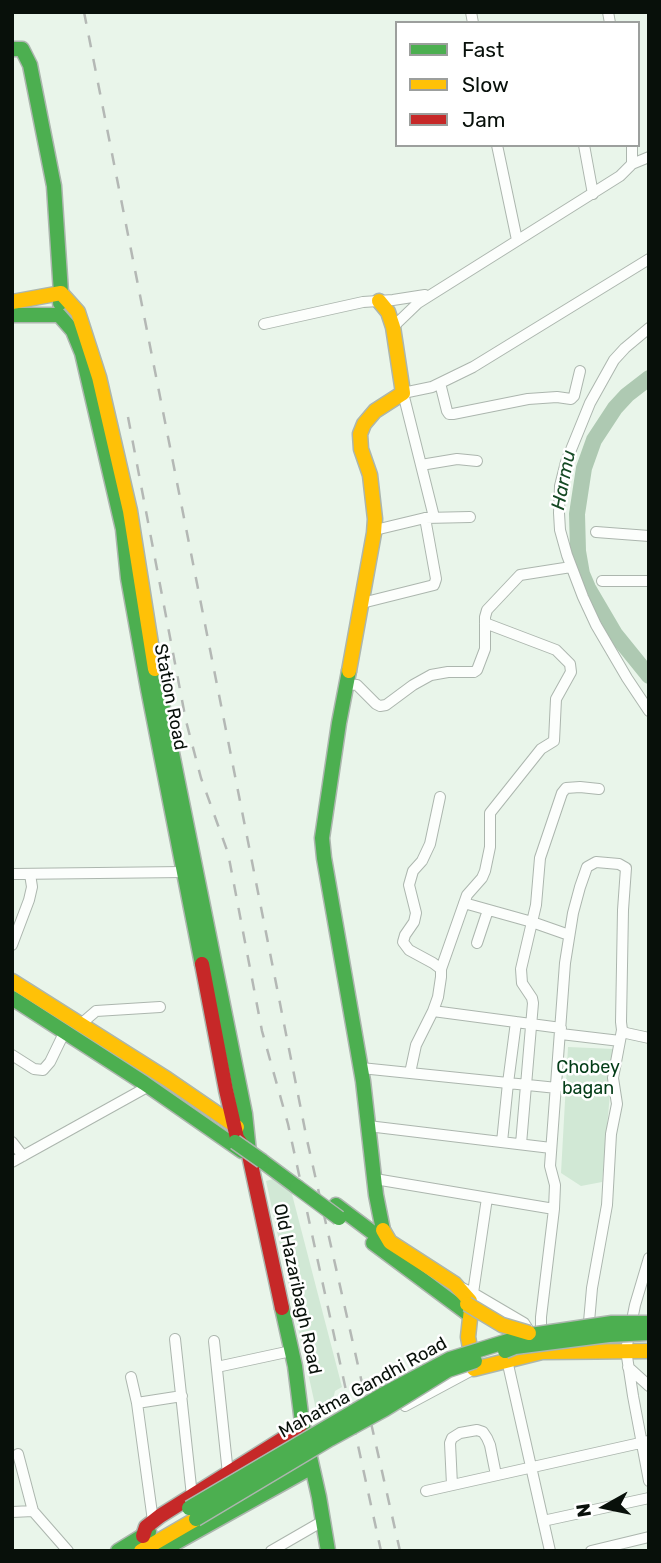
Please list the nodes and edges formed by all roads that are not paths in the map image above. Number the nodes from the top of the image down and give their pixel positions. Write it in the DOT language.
graph roads {
  1 [pos="12,49"];
  2 [pos="497,147"];
  3 [pos="584,147"];
  4 [pos="632,147"];
  5 [pos="649,157"];
  6 [pos="632,164"];
  7 [pos="593,194"];
  8 [pos="517,240"];
  9 [pos="649,259"];
  10 [pos="61,293"];
  11 [pos="429,295"];
  12 [pos="379,301"];
  13 [pos="12,302"];
  14 [pos="12,315"];
  15 [pos="59,315"];
  16 [pos="264,324"];
  17 [pos="393,327"];
  18 [pos="649,328"];
  19 [pos="580,371"];
  20 [pos="440,383"];
  21 [pos="403,393"];
  22 [pos="477,461"];
  23 [pos="421,465"];
  24 [pos="429,517"];
  25 [pos="470,517"];
  26 [pos="374,530"];
  27 [pos="596,532"];
  28 [pos="649,536"];
  29 [pos="571,566"];
  30 [pos="602,581"];
  31 [pos="649,581"];
  32 [pos="362,603"];
  33 [pos="485,623"];
  34 [pos="346,684"];
  35 [pos="649,712"];
  36 [pos="599,789"];
  37 [pos="440,797"];
  38 [pos="184,872"];
  39 [pos="12,874"];
  40 [pos="30,874"];
  41 [pos="464,903"];
  42 [pos="488,910"];
  43 [pos="532,922"];
  44 [pos="569,934"];
  45 [pos="477,943"];
  46 [pos="12,945"];
  47 [pos="441,969"];
  48 [pos="12,983"];
  49 [pos="12,992"];
  50 [pos="12,998"];
  51 [pos="160,1007"];
  52 [pos="433,1011"];
  53 [pos="516,1022"];
  54 [pos="81,1024"];
  55 [pos="531,1024"];
  56 [pos="65,1031"];
  57 [pos="561,1031"];
  58 [pos="621,1035"];
  59 [pos="649,1038"];
  60 [pos="12,1055"];
  61 [pos="361,1068"];
  62 [pos="410,1073"];
  63 [pos="508,1083"];
  64 [pos="525,1085"];
  65 [pos="149,1086"];
  66 [pos="557,1088"];
  67 [pos="368,1126"];
  68 [pos="237,1134"];
  69 [pos="12,1142"];
  70 [pos="502,1142"];
  71 [pos="521,1144"];
  72 [pos="551,1148"];
  73 [pos="23,1156"];
  74 [pos="257,1156"];
  75 [pos="12,1162"];
  76 [pos="374,1179"];
  77 [pos="486,1198"];
  78 [pos="554,1209"];
  79 [pos="649,1258"];
  80 [pos="455,1284"];
  81 [pos="469,1303"];
  82 [pos="649,1316"];
  83 [pos="632,1318"];
  84 [pos="649,1328"];
  85 [pos="175,1339"];
  86 [pos="214,1341"];
  87 [pos="587,1350"];
  88 [pos="626,1350"];
  89 [pos="291,1351"];
  90 [pos="649,1351"];
  91 [pos="542,1352"];
  92 [pos="507,1360"];
  93 [pos="217,1367"];
  94 [pos="628,1367"];
  95 [pos="474,1369"];
  96 [pos="131,1377"];
  97 [pos="649,1386"];
  98 [pos="182,1396"];
  99 [pos="137,1403"];
  100 [pos="405,1406"];
  101 [pos="302,1422"];
  102 [pos="645,1442"];
  103 [pos="18,1454"];
  104 [pos="312,1467"];
  105 [pos="531,1467"];
  106 [pos="228,1474"];
  107 [pos="496,1475"];
  108 [pos="649,1481"];
  109 [pos="452,1485"];
  110 [pos="426,1491"];
  111 [pos="649,1498"];
  112 [pos="192,1508"];
  113 [pos="33,1511"];
  114 [pos="12,1512"];
  115 [pos="153,1521"];
  116 [pos="323,1521"];
  117 [pos="543,1521"];
  118 [pos="649,1538"];
  119 [pos="150,1547"];
  120 [pos="68,1551"];
  121 [pos="118,1551"];
  122 [pos="271,1551"];
  123 [pos="328,1551"];
  124 [pos="550,1551"];
  125 [pos="591,1551"];
  1 -- 10 [label="street"];
  2 -- 8 [label="street"];
  3 -- 7 [label="street"];
  4 -- 6 [label="street"];
  5 -- 6 [label="street"];
  6 -- 7 [label="street"];
  7 -- 8 [label="street"];
  8 -- 11 [label="street"];
  9 -- 20 [label="street"];
  10 -- 13 [label="street"];
  10 -- 15 [label="street"];
  10 -- 68 [label="street"];
  11 -- 12 [label="street"];
  11 -- 17 [label="street"];
  12 -- 16 [label="street"];
  12 -- 17 [label="street"];
  14 -- 15 [label="street"];
  15 -- 38 [label="street, Station Road"];
  17 -- 21 [label="street"];
  18 -- 29 [label="street"];
  19 -- 20 [label="street"];
  20 -- 21 [label="street"];
  21 -- 23 [label="street"];
  21 -- 26 [label="street"];
  22 -- 23 [label="street"];
  23 -- 24 [label="street"];
  24 -- 25 [label="street"];
  24 -- 26 [label="street"];
  24 -- 32 [label="street"];
  26 -- 32 [label="street"];
  27 -- 28 [label="street"];
  29 -- 33 [label="street"];
  29 -- 35 [label="street"];
  30 -- 31 [label="street"];
  32 -- 34 [label="street"];
  33 -- 34 [label="street"];
  33 -- 41 [label="street"];
  34 -- 61 [label="street"];
  36 -- 43 [label="street"];
  37 -- 47 [label="street"];
  38 -- 40 [label="street"];
  38 -- 68 [label="street, Station Road"];
  39 -- 40 [label="street"];
  40 -- 46 [label="street"];
  41 -- 42 [label="street"];
  41 -- 47 [label="street"];
  42 -- 43 [label="street"];
  42 -- 45 [label="street"];
  43 -- 44 [label="street"];
  43 -- 55 [label="street"];
  44 -- 57 [label="street"];
  44 -- 58 [label="street"];
  47 -- 52 [label="street"];
  48 -- 54 [label="street"];
  48 -- 68 [label="street"];
  49 -- 68 [label="street"];
  50 -- 56 [label="street"];
  51 -- 54 [label="street"];
  52 -- 53 [label="street"];
  52 -- 62 [label="street"];
  53 -- 55 [label="street"];
  53 -- 63 [label="street"];
  54 -- 68 [label="street"];
  55 -- 57 [label="street"];
  55 -- 64 [label="street"];
  56 -- 60 [label="street"];
  56 -- 65 [label="street"];
  57 -- 58 [label="street"];
  57 -- 66 [label="street"];
  58 -- 59 [label="street"];
  58 -- 87 [label="street"];
  61 -- 62 [label="street"];
  61 -- 67 [label="street"];
  62 -- 63 [label="street"];
  63 -- 64 [label="street"];
  63 -- 70 [label="street"];
  64 -- 66 [label="street"];
  64 -- 71 [label="street"];
  65 -- 73 [label="street"];
  65 -- 74 [label="street"];
  66 -- 72 [label="street"];
  67 -- 70 [label="street"];
  67 -- 76 [label="street"];
  68 -- 74 [label="street"];
  69 -- 73 [label="street"];
  70 -- 71 [label="street"];
  71 -- 72 [label="street"];
  72 -- 78 [label="street"];
  73 -- 75 [label="street"];
  74 -- 81 [label="street"];
  74 -- 89 [label="street, Old Hazaribagh Road"];
  76 -- 77 [label="street"];
  76 -- 80 [label="street"];
  77 -- 78 [label="street"];
  77 -- 81 [label="street"];
  78 -- 91 [label="street"];
  79 -- 83 [label="street"];
  80 -- 81 [label="street"];
  80 -- 95 [label="street"];
  81 -- 84 [label="street, bridge"];
  81 -- 91 [label="street"];
  82 -- 83 [label="street"];
  83 -- 88 [label="street"];
  84 -- 112 [label="street, Mahatma Gandhi Road, bridge"];
  85 -- 98 [label="street"];
  86 -- 93 [label="street"];
  87 -- 88 [label="street"];
  87 -- 91 [label="street"];
  88 -- 90 [label="street"];
  88 -- 94 [label="street"];
  89 -- 93 [label="street"];
  89 -- 101 [label="street, Old Hazaribagh Road"];
  91 -- 92 [label="street"];
  92 -- 95 [label="street"];
  92 -- 105 [label="street"];
  93 -- 106 [label="street"];
  94 -- 97 [label="street"];
  94 -- 102 [label="street"];
  95 -- 100 [label="street"];
  96 -- 99 [label="street"];
  98 -- 99 [label="street"];
  98 -- 112 [label="street"];
  99 -- 115 [label="street"];
  101 -- 104 [label="street, Old Hazaribagh Road"];
  101 -- 106 [label="street"];
  102 -- 105 [label="street"];
  102 -- 108 [label="street"];
  103 -- 113 [label="street"];
  104 -- 116 [label="street, Old Hazaribagh Road"];
  104 -- 119 [label="street"];
  105 -- 107 [label="street"];
  105 -- 117 [label="street"];
  106 -- 112 [label="street"];
  107 -- 109 [label="street"];
  107 -- 109 [label="street"];
  109 -- 110 [label="street"];
  111 -- 117 [label="street"];
  112 -- 115 [label="street"];
  112 -- 119 [label="street, Mahatma Gandhi Road"];
  113 -- 114 [label="street"];
  113 -- 120 [label="street"];
  115 -- 119 [label="street"];
  116 -- 122 [label="street"];
  116 -- 123 [label="street, Old Hazaribagh Road"];
  117 -- 124 [label="street"];
  118 -- 125 [label="street"];
  119 -- 121 [label="street, Mahatma Gandhi Road"];
}
